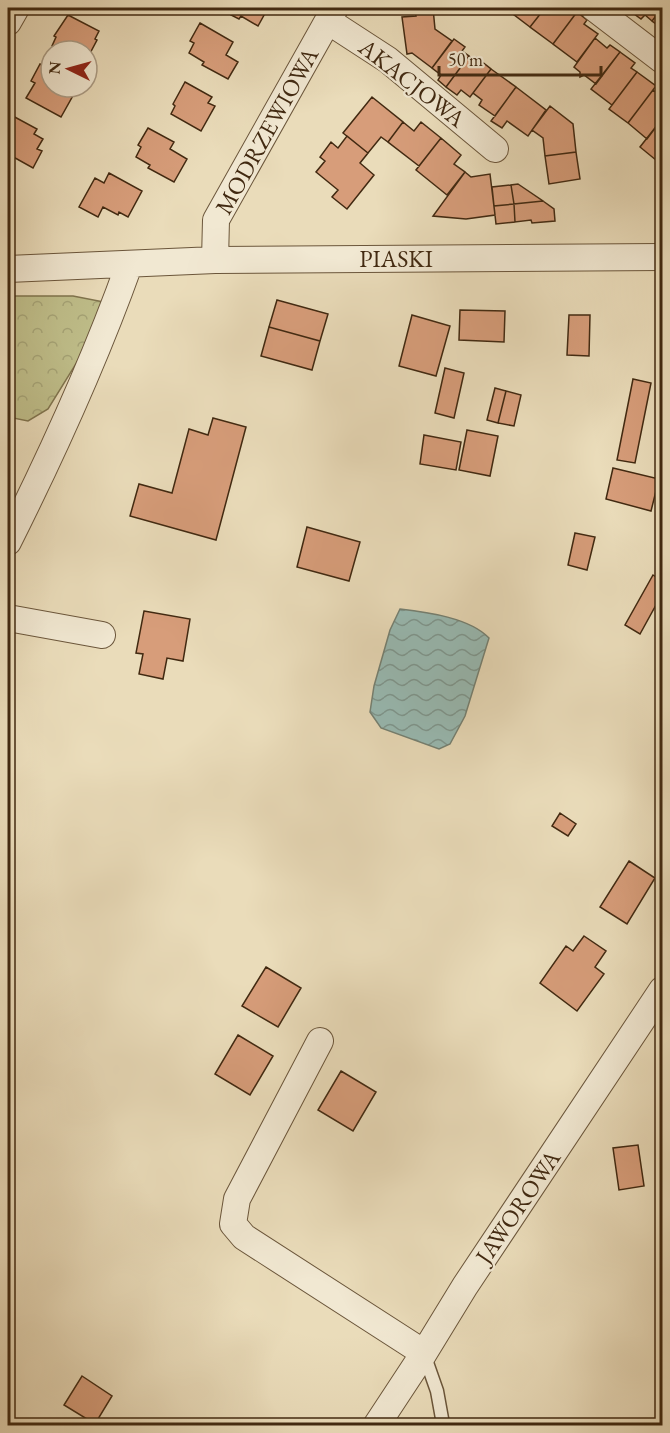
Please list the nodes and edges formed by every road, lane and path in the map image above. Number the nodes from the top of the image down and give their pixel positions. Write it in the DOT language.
graph roads {
  1 [pos="16,8"];
  2 [pos="594,8"];
  3 [pos="331,14"];
  4 [pos="8,22"];
  5 [pos="663,60"];
  6 [pos="495,149"];
  7 [pos="663,257"];
  8 [pos="215,260"];
  9 [pos="129,265"];
  10 [pos="8,269"];
  11 [pos="8,542"];
  12 [pos="8,618"];
  13 [pos="102,635"];
  14 [pos="663,990"];
  15 [pos="320,1041"];
  16 [pos="424,1353"];
  17 [pos="443,1424"];
  18 [pos="376,1425"];
  1 -- 4 [label="street"];
  2 -- 5 [label="street"];
  3 -- 6 [label="street, AKACJOWA"];
  3 -- 8 [label="street, MODRZEWIOWA"];
  7 -- 8 [label="street, PIASKI"];
  8 -- 9 [label="street, PIASKI"];
  9 -- 10 [label="street, PIASKI"];
  9 -- 11 [label="street"];
  12 -- 13 [label="street"];
  14 -- 16 [label="street, JAWOROWA"];
  15 -- 16 [label="street"];
  16 -- 17 [label="lane"];
  16 -- 18 [label="street, JAWOROWA"];
}
